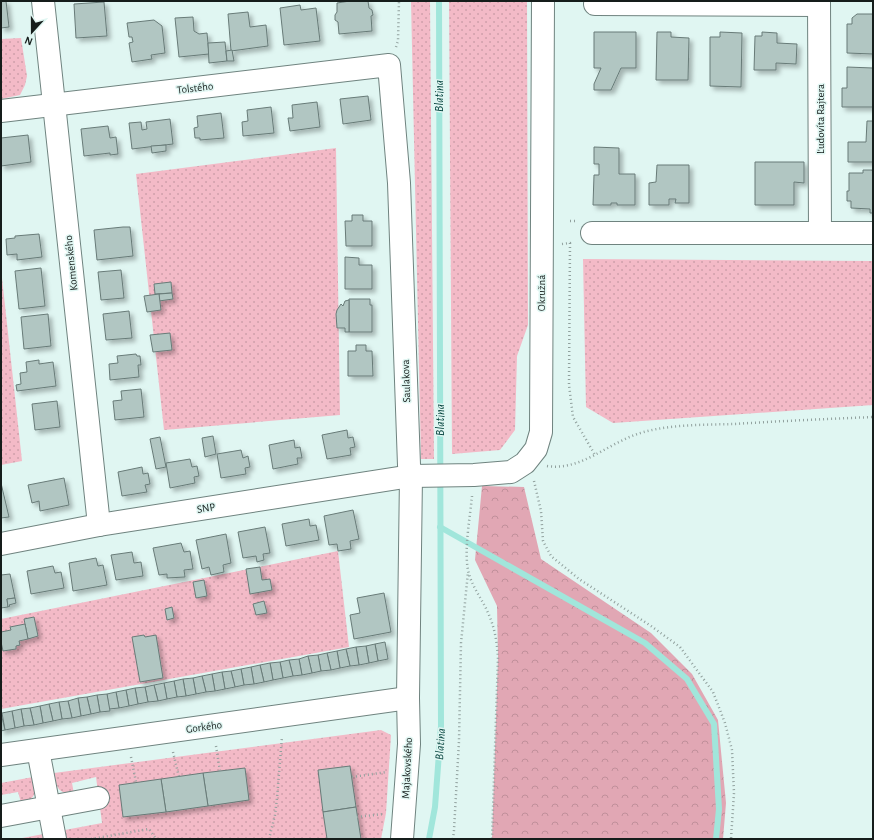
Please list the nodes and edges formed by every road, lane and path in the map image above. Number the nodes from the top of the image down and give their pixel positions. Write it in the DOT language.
graph roads {
  1 [pos="43,1"];
  2 [pos="398,1"];
  3 [pos="543,1"];
  4 [pos="819,3"];
  5 [pos="595,4"];
  6 [pos="389,65"];
  7 [pos="54,105"];
  8 [pos="1,111"];
  9 [pos="592,233"];
  10 [pos="820,233"];
  11 [pos="873,234"];
  12 [pos="570,243"];
  13 [pos="873,417"];
  14 [pos="595,455"];
  15 [pos="525,463"];
  16 [pos="466,475"];
  17 [pos="418,476"];
  18 [pos="99,525"];
  19 [pos="1,544"];
  20 [pos="468,570"];
  21 [pos="408,698"];
  22 [pos="212,726"];
  23 [pos="169,732"];
  24 [pos="282,734"];
  25 [pos="128,737"];
  26 [pos="38,750"];
  27 [pos="1,755"];
  28 [pos="220,771"];
  29 [pos="390,772"];
  30 [pos="179,777"];
  31 [pos="352,777"];
  32 [pos="136,782"];
  33 [pos="98,798"];
  34 [pos="49,807"];
  35 [pos="386,813"];
  36 [pos="1,816"];
  37 [pos="358,817"];
  38 [pos="55,839"];
  39 [pos="92,839"];
  40 [pos="156,839"];
  41 [pos="269,839"];
  42 [pos="402,839"];
  43 [pos="452,839"];
  44 [pos="492,839"];
  45 [pos="731,839"];
  1 -- 7 [label="street, Komenského"];
  2 -- 6 [label="path"];
  3 -- 15 [label="street, Okružná"];
  4 -- 5 [label="street, Ľudovíta Rajtera"];
  4 -- 10 [label="street, Ľudovíta Rajtera"];
  6 -- 7 [label="street, Tolstého"];
  6 -- 17 [label="street, Saulakova"];
  7 -- 8 [label="street, Tolstého"];
  7 -- 18 [label="street, Komenského"];
  9 -- 10 [label="street"];
  10 -- 11 [label="street"];
  12 -- 14 [label="path"];
  13 -- 14 [label="path"];
  14 -- 15 [label="path"];
  15 -- 16 [label="street, Okružná"];
  15 -- 45 [label="path"];
  16 -- 17 [label="street, Okružná"];
  16 -- 20 [label="path"];
  17 -- 18 [label="street, SNP"];
  17 -- 21 [label="street, Saulakova"];
  18 -- 19 [label="street, SNP"];
  20 -- 43 [label="path"];
  20 -- 44 [label="path"];
  21 -- 22 [label="street, Gorkého"];
  21 -- 42 [label="street, Majakovského"];
  22 -- 23 [label="street, Gorkého"];
  22 -- 28 [label="path"];
  23 -- 25 [label="street, Gorkého"];
  23 -- 30 [label="path"];
  24 -- 41 [label="path"];
  25 -- 26 [label="street, Gorkého"];
  25 -- 32 [label="path"];
  26 -- 27 [label="street, Gorkého"];
  26 -- 34 [label="street"];
  29 -- 31 [label="path"];
  33 -- 34 [label="street"];
  34 -- 36 [label="street"];
  34 -- 38 [label="street"];
  35 -- 37 [label="path"];
  39 -- 40 [label="path"];
}
